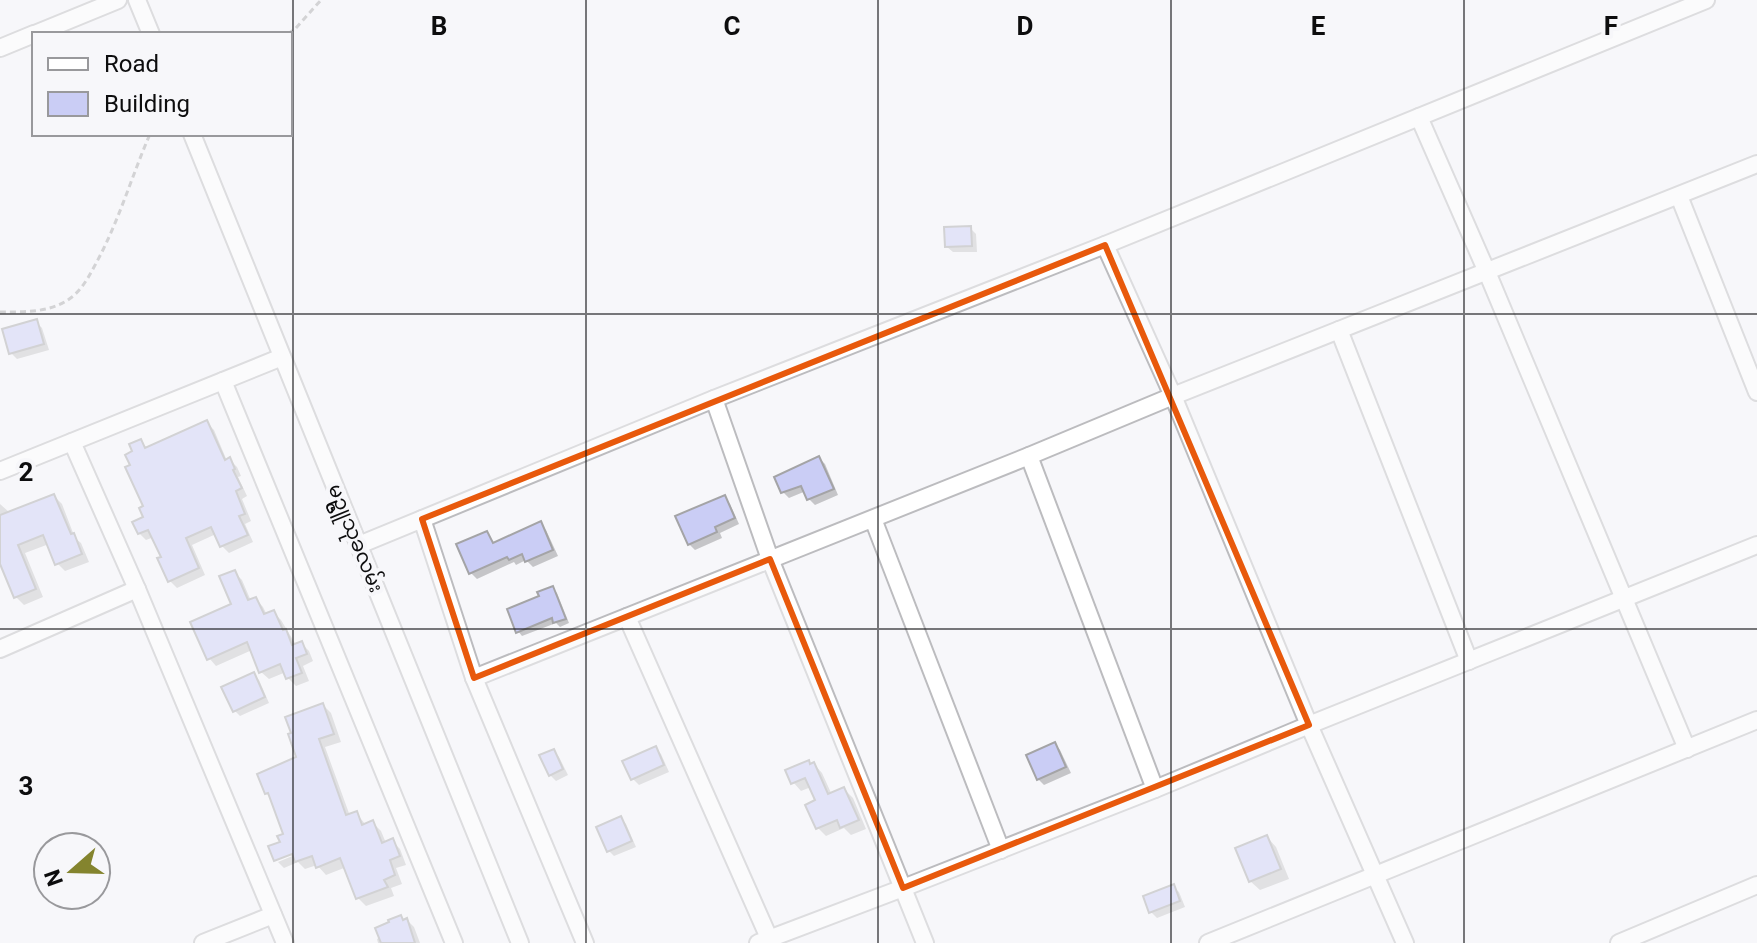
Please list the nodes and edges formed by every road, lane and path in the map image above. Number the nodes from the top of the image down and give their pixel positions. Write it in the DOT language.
graph roads {
  1 [pos="118,0"];
  2 [pos="137,0"];
  3 [pos="321,0"];
  4 [pos="1706,0"];
  5 [pos="39,32"];
  6 [pos="150,32"];
  7 [pos="291,32"];
  8 [pos="32,35"];
  9 [pos="0,48"];
  10 [pos="1419,117"];
  11 [pos="149,136"];
  12 [pos="193,136"];
  13 [pos="1757,164"];
  14 [pos="1679,196"];
  15 [pos="1105,245"];
  16 [pos="1487,272"];
  17 [pos="0,312"];
  18 [pos="1339,330"];
  19 [pos="282,357"];
  20 [pos="223,381"];
  21 [pos="1757,392"];
  22 [pos="1173,396"];
  23 [pos="714,399"];
  24 [pos="72,442"];
  25 [pos="1029,456"];
  26 [pos="0,471"];
  27 [pos="422,519"];
  28 [pos="873,519"];
  29 [pos="359,545"];
  30 [pos="1757,545"];
  31 [pos="770,559"];
  32 [pos="137,589"];
  33 [pos="1624,598"];
  34 [pos="627,617"];
  35 [pos="0,649"];
  36 [pos="1469,661"];
  37 [pos="474,678"];
  38 [pos="1757,720"];
  39 [pos="1309,725"];
  40 [pos="1687,749"];
  41 [pos="1155,789"];
  42 [pos="1001,850"];
  43 [pos="1376,875"];
  44 [pos="1757,885"];
  45 [pos="903,888"];
  46 [pos="273,915"];
  47 [pos="764,941"];
  48 [pos="203,943"];
  49 [pos="285,943"];
  50 [pos="454,943"];
  51 [pos="520,943"];
  52 [pos="585,943"];
  53 [pos="925,943"];
  54 [pos="1208,943"];
  55 [pos="1405,943"];
  56 [pos="1619,943"];
  1 -- 5 [label="street"];
  2 -- 6 [label="street"];
  3 -- 7 [label="path"];
  4 -- 10 [label="street"];
  8 -- 9 [label="street"];
  10 -- 15 [label="street"];
  10 -- 16 [label="street"];
  11 -- 17 [label="path"];
  12 -- 19 [label="street, မဥ္ဇူသုခလမ်း"];
  13 -- 14 [label="street"];
  14 -- 16 [label="street"];
  14 -- 21 [label="street"];
  15 -- 22 [label="street"];
  15 -- 23 [label="street"];
  16 -- 18 [label="street"];
  16 -- 33 [label="street"];
  18 -- 22 [label="street"];
  18 -- 36 [label="street"];
  19 -- 20 [label="street"];
  19 -- 29 [label="street, မဥ္ဇူသုခလမ်း"];
  20 -- 24 [label="street"];
  20 -- 50 [label="street"];
  22 -- 25 [label="street"];
  22 -- 39 [label="street"];
  23 -- 27 [label="street"];
  23 -- 31 [label="street"];
  24 -- 26 [label="street"];
  24 -- 32 [label="street"];
  25 -- 28 [label="street"];
  25 -- 41 [label="street"];
  27 -- 29 [label="street"];
  27 -- 37 [label="street"];
  28 -- 31 [label="street"];
  28 -- 42 [label="street"];
  29 -- 51 [label="street, မဥ္ဇူသုခလမ်း"];
  30 -- 33 [label="street"];
  31 -- 34 [label="street"];
  31 -- 45 [label="street"];
  32 -- 35 [label="street"];
  32 -- 46 [label="street"];
  33 -- 36 [label="street"];
  33 -- 40 [label="street"];
  34 -- 37 [label="street"];
  34 -- 47 [label="street"];
  36 -- 39 [label="street"];
  37 -- 52 [label="street"];
  38 -- 40 [label="street"];
  39 -- 41 [label="street"];
  39 -- 43 [label="street"];
  40 -- 43 [label="street"];
  41 -- 42 [label="street"];
  42 -- 45 [label="street"];
  43 -- 54 [label="street"];
  43 -- 55 [label="street"];
  44 -- 56 [label="street"];
  45 -- 47 [label="street"];
  45 -- 53 [label="street"];
  46 -- 48 [label="street"];
  46 -- 49 [label="street"];
}
